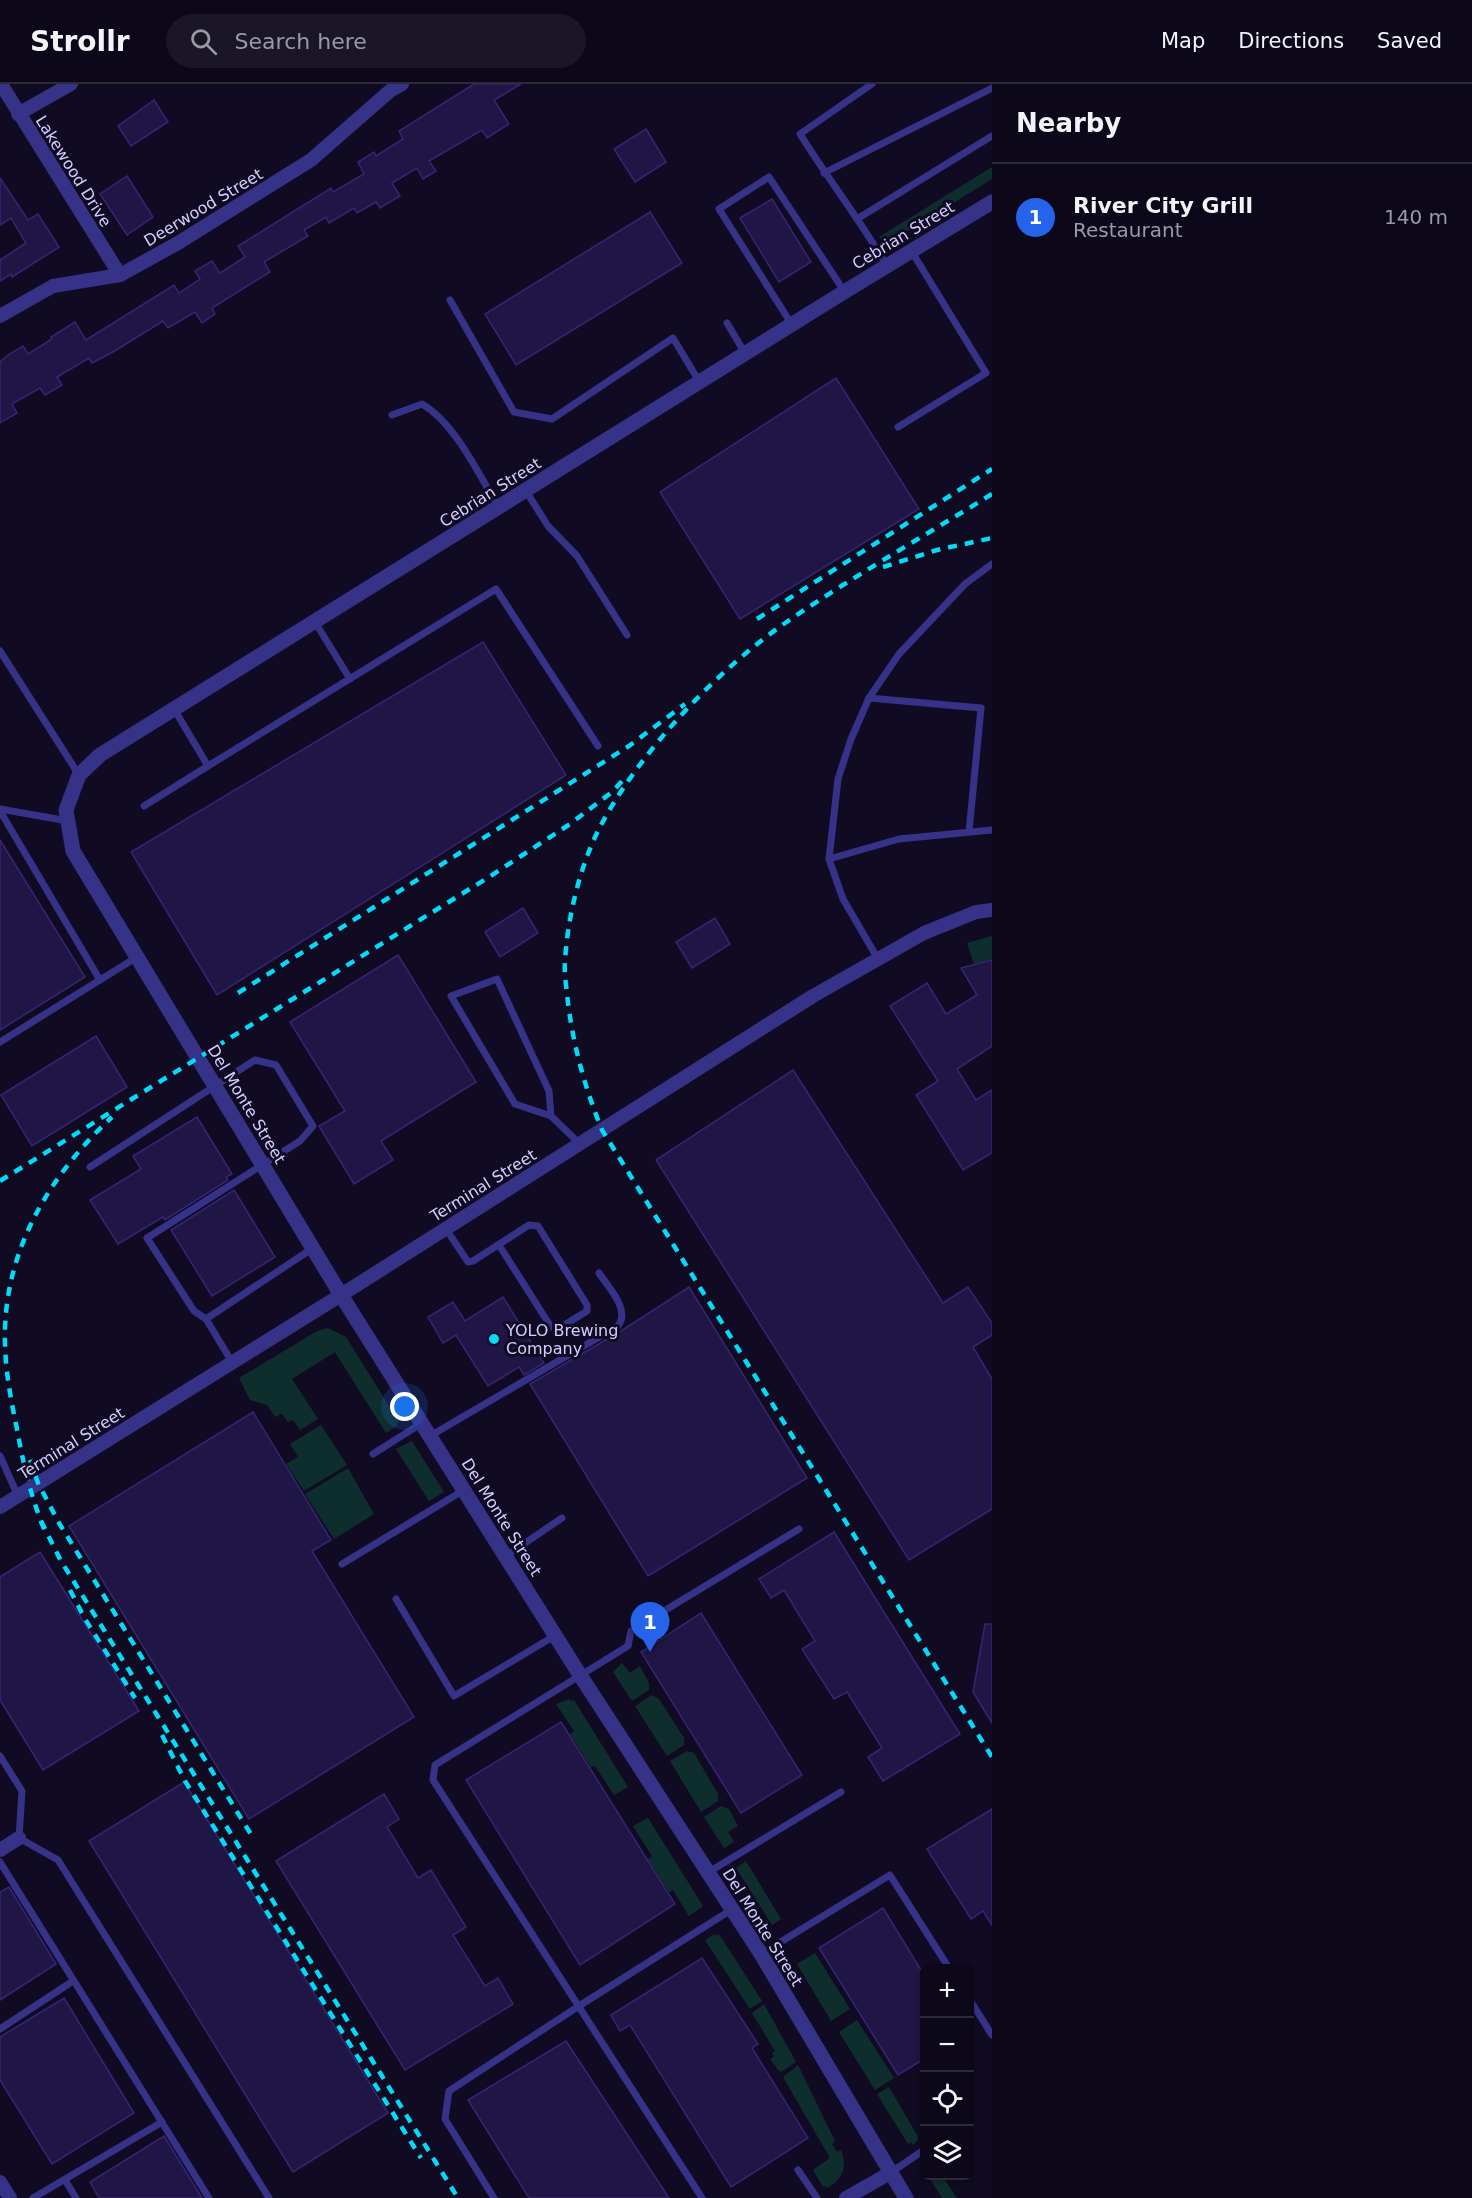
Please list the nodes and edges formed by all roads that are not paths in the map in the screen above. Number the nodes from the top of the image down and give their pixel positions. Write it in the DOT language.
graph roads {
  1 [pos="1,84"];
  2 [pos="71,84"];
  3 [pos="872,84"];
  4 [pos="393,86"];
  5 [pos="992,86"];
  6 [pos="18,114"];
  7 [pos="992,136"];
  8 [pos="824,172"];
  9 [pos="992,202"];
  10 [pos="857,219"];
  11 [pos="912,252"];
  12 [pos="887,266"];
  13 [pos="120,275"];
  14 [pos="844,292"];
  15 [pos="450,300"];
  16 [pos="0,316"];
  17 [pos="727,323"];
  18 [pos="792,326"];
  19 [pos="746,355"];
  20 [pos="700,383"];
  21 [pos="392,416"];
  22 [pos="898,427"];
  23 [pos="525,491"];
  24 [pos="499,508"];
  25 [pos="992,564"];
  26 [pos="315,621"];
  27 [pos="627,635"];
  28 [pos="0,651"];
  29 [pos="350,679"];
  30 [pos="868,698"];
  31 [pos="174,709"];
  32 [pos="598,746"];
  33 [pos="208,766"];
  34 [pos="79,775"];
  35 [pos="144,806"];
  36 [pos="0,810"];
  37 [pos="68,821"];
  38 [pos="992,830"];
  39 [pos="969,832"];
  40 [pos="73,851"];
  41 [pos="829,859"];
  42 [pos="992,910"];
  43 [pos="137,957"];
  44 [pos="878,959"];
  45 [pos="100,980"];
  46 [pos="0,1042"];
  47 [pos="214,1085"];
  48 [pos="551,1116"];
  49 [pos="580,1144"];
  50 [pos="262,1165"];
  51 [pos="90,1167"];
  52 [pos="446,1229"];
  53 [pos="499,1245"];
  54 [pos="313,1248"];
  55 [pos="599,1272"];
  56 [pos="341,1295"];
  57 [pos="206,1319"];
  58 [pos="232,1362"];
  59 [pos="422,1423"];
  60 [pos="430,1436"];
  61 [pos="373,1454"];
  62 [pos="0,1456"];
  63 [pos="464,1490"];
  64 [pos="18,1496"];
  65 [pos="0,1507"];
  66 [pos="562,1518"];
  67 [pos="799,1529"];
  68 [pos="506,1556"];
  69 [pos="342,1564"];
  70 [pos="396,1599"];
  71 [pos="556,1635"];
  72 [pos="580,1675"];
  73 [pos="0,1756"];
  74 [pos="841,1792"];
  75 [pos="19,1838"];
  76 [pos="0,1850"];
  77 [pos="0,1862"];
  78 [pos="707,1873"];
  79 [pos="731,1910"];
  80 [pos="761,1954"];
  81 [pos="946,1964"];
  82 [pos="73,1980"];
  83 [pos="579,2006"];
  84 [pos="974,2008"];
  85 [pos="0,2029"];
  86 [pos="992,2036"];
  87 [pos="162,2122"];
  88 [pos="920,2153"];
  89 [pos="798,2170"];
  90 [pos="890,2173"];
  91 [pos="65,2180"];
  92 [pos="0,2182"];
  93 [pos="10,2198"];
  94 [pos="33,2198"];
  95 [pos="76,2198"];
  96 [pos="209,2198"];
  97 [pos="269,2198"];
  98 [pos="494,2198"];
  99 [pos="702,2198"];
  100 [pos="817,2198"];
  101 [pos="846,2198"];
  102 [pos="906,2198"];
  1 -- 6 [label="street, Lakewood Drive"];
  2 -- 6 [label="street"];
  3 -- 8 [label="lane"];
  4 -- 13 [label="street, Deerwood Street"];
  5 -- 8 [label="lane"];
  6 -- 13 [label="street, Lakewood Drive"];
  7 -- 10 [label="lane"];
  8 -- 10 [label="lane"];
  9 -- 11 [label="street, Cebrian Street"];
  10 -- 12 [label="lane"];
  11 -- 12 [label="street, Cebrian Street"];
  11 -- 22 [label="lane"];
  12 -- 14 [label="street, Cebrian Street"];
  13 -- 16 [label="street, Deerwood Street"];
  14 -- 18 [label="street, Cebrian Street"];
  14 -- 18 [label="lane"];
  15 -- 20 [label="lane"];
  17 -- 19 [label="lane"];
  18 -- 19 [label="street, Cebrian Street"];
  19 -- 20 [label="street, Cebrian Street"];
  20 -- 23 [label="street, Cebrian Street"];
  21 -- 24 [label="lane"];
  23 -- 24 [label="street, Cebrian Street"];
  23 -- 27 [label="lane"];
  24 -- 26 [label="street, Cebrian Street"];
  25 -- 30 [label="lane"];
  26 -- 29 [label="lane"];
  26 -- 31 [label="street, Cebrian Street"];
  28 -- 34 [label="lane"];
  29 -- 32 [label="lane"];
  29 -- 33 [label="lane"];
  30 -- 39 [label="lane"];
  30 -- 41 [label="lane"];
  31 -- 33 [label="lane"];
  31 -- 34 [label="street, Cebrian Street"];
  33 -- 35 [label="lane"];
  34 -- 37 [label="street, Cebrian Street"];
  36 -- 37 [label="lane"];
  36 -- 45 [label="lane"];
  37 -- 40 [label="street, Cebrian Street"];
  38 -- 39 [label="lane"];
  39 -- 41 [label="lane"];
  40 -- 43 [label="street, Del Monte Street"];
  41 -- 44 [label="lane"];
  42 -- 44 [label="street, Terminal Street"];
  43 -- 45 [label="lane"];
  43 -- 47 [label="street, Del Monte Street"];
  44 -- 49 [label="street, Terminal Street"];
  45 -- 46 [label="lane"];
  47 -- 50 [label="street, Del Monte Street"];
  47 -- 50 [label="lane"];
  47 -- 51 [label="lane"];
  48 -- 48 [label="lane"];
  48 -- 49 [label="lane"];
  49 -- 52 [label="street, Terminal Street"];
  50 -- 54 [label="street, Del Monte Street"];
  50 -- 57 [label="lane"];
  52 -- 53 [label="lane"];
  52 -- 56 [label="street, Terminal Street"];
  53 -- 53 [label="lane"];
  54 -- 56 [label="street, Del Monte Street"];
  54 -- 57 [label="lane"];
  55 -- 60 [label="lane"];
  56 -- 58 [label="street, Terminal Street"];
  56 -- 59 [label="street, Del Monte Street"];
  57 -- 58 [label="lane"];
  58 -- 64 [label="street, Terminal Street"];
  59 -- 60 [label="street, Del Monte Street"];
  59 -- 61 [label="lane"];
  60 -- 63 [label="street, Del Monte Street"];
  62 -- 64 [label="lane"];
  63 -- 68 [label="street, Del Monte Street"];
  63 -- 69 [label="lane"];
  64 -- 65 [label="street, Terminal Street"];
  66 -- 68 [label="lane"];
  67 -- 72 [label="lane"];
  68 -- 71 [label="street, Del Monte Street"];
  70 -- 71 [label="lane"];
  71 -- 72 [label="street, Del Monte Street"];
  72 -- 78 [label="street, Del Monte Street"];
  72 -- 83 [label="lane"];
  73 -- 75 [label="lane"];
  74 -- 78 [label="lane"];
  75 -- 76 [label="street"];
  75 -- 97 [label="lane"];
  77 -- 82 [label="lane"];
  78 -- 79 [label="street, Del Monte Street"];
  79 -- 80 [label="street, Del Monte Street"];
  79 -- 83 [label="lane"];
  80 -- 81 [label="lane"];
  80 -- 90 [label="street, Del Monte Street"];
  82 -- 85 [label="lane"];
  82 -- 87 [label="lane"];
  83 -- 98 [label="lane"];
  83 -- 99 [label="lane"];
  84 -- 86 [label="lane"];
  87 -- 91 [label="lane"];
  87 -- 96 [label="lane"];
  88 -- 90 [label="lane"];
  89 -- 100 [label="lane"];
  90 -- 101 [label="street"];
  90 -- 102 [label="street, Del Monte Street"];
  91 -- 94 [label="lane"];
  91 -- 95 [label="lane"];
  92 -- 93 [label="street"];
}
